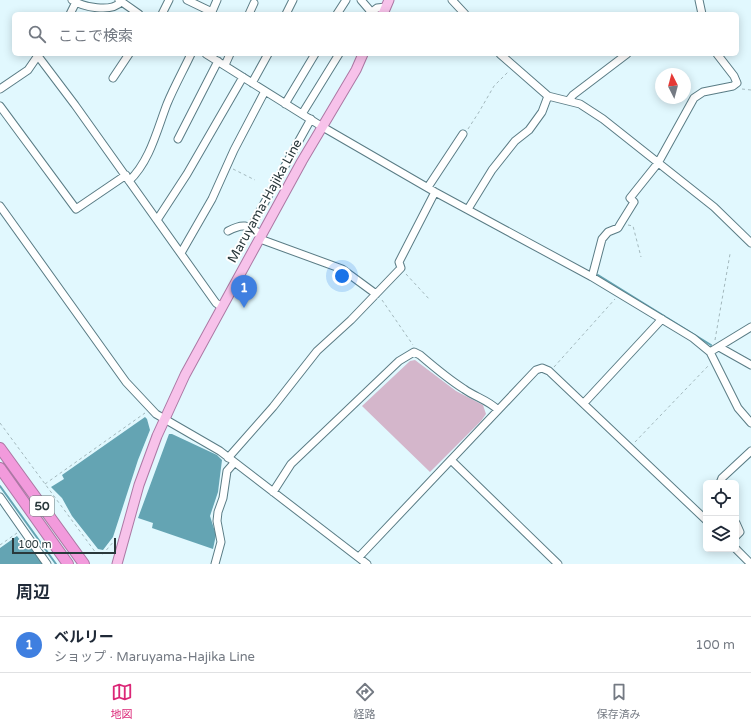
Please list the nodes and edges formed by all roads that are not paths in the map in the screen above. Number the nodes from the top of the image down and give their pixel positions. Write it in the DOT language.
graph roads {
  1 [pos="169,0"];
  2 [pos="187,0"];
  3 [pos="217,0"];
  4 [pos="293,0"];
  5 [pos="346,0"];
  6 [pos="361,0"];
  7 [pos="452,0"];
  8 [pos="699,0"];
  9 [pos="74,1"];
  10 [pos="120,1"];
  11 [pos="254,3"];
  12 [pos="386,7"];
  13 [pos="71,12"];
  14 [pos="136,12"];
  15 [pos="163,12"];
  16 [pos="210,12"];
  17 [pos="212,12"];
  18 [pos="250,12"];
  19 [pos="287,12"];
  20 [pos="338,12"];
  21 [pos="370,12"];
  22 [pos="372,12"];
  23 [pos="463,12"];
  24 [pos="702,12"];
  25 [pos="37,56"];
  26 [pos="39,56"];
  27 [pos="128,56"];
  28 [pos="190,56"];
  29 [pos="209,56"];
  30 [pos="229,56"];
  31 [pos="267,56"];
  32 [pos="313,56"];
  33 [pos="338,56"];
  34 [pos="362,56"];
  35 [pos="502,56"];
  36 [pos="624,56"];
  37 [pos="719,56"];
  38 [pos="218,61"];
  39 [pos="225,65"];
  40 [pos="243,77"];
  41 [pos="113,78"];
  42 [pos="252,83"];
  43 [pos="0,89"];
  44 [pos="265,91"];
  45 [pos="548,96"];
  46 [pos="569,100"];
  47 [pos="284,104"];
  48 [pos="0,106"];
  49 [pos="302,114"];
  50 [pos="311,119"];
  51 [pos="322,126"];
  52 [pos="463,134"];
  53 [pos="178,140"];
  54 [pos="658,163"];
  55 [pos="127,178"];
  56 [pos="273,186"];
  57 [pos="428,187"];
  58 [pos="285,192"];
  59 [pos="435,192"];
  60 [pos="0,206"];
  61 [pos="468,209"];
  62 [pos="157,220"];
  63 [pos="251,227"];
  64 [pos="228,231"];
  65 [pos="261,237"];
  66 [pos="751,243"];
  67 [pos="182,254"];
  68 [pos="592,277"];
  69 [pos="376,294"];
  70 [pos="222,307"];
  71 [pos="662,319"];
  72 [pos="751,327"];
  73 [pos="719,347"];
  74 [pos="710,352"];
  75 [pos="751,365"];
  76 [pos="584,403"];
  77 [pos="498,410"];
  78 [pos="165,420"];
  79 [pos="751,423"];
  80 [pos="0,448"];
  81 [pos="751,451"];
  82 [pos="231,460"];
  83 [pos="452,461"];
  84 [pos="0,468"];
  85 [pos="721,480"];
  86 [pos="273,492"];
  87 [pos="0,497"];
  88 [pos="703,517"];
  89 [pos="739,552"];
  90 [pos="359,557"];
  91 [pos="47,564"];
  92 [pos="68,564"];
  93 [pos="84,564"];
  94 [pos="117,564"];
  95 [pos="214,564"];
  96 [pos="367,564"];
  97 [pos="558,564"];
  98 [pos="751,564"];
  1 -- 15 [label="street"];
  2 -- 16 [label="street"];
  3 -- 17 [label="street"];
  4 -- 19 [label="street"];
  5 -- 20 [label="street"];
  6 -- 21 [label="street"];
  7 -- 23 [label="street"];
  8 -- 24 [label="street"];
  9 -- 10 [label="street"];
  9 -- 13 [label="street"];
  10 -- 14 [label="street"];
  11 -- 18 [label="street"];
  12 -- 22 [label="street"];
  25 -- 43 [label="street"];
  26 -- 55 [label="street"];
  27 -- 41 [label="street"];
  28 -- 55 [label="street"];
  29 -- 38 [label="street"];
  30 -- 39 [label="street"];
  31 -- 42 [label="street"];
  32 -- 47 [label="street"];
  33 -- 49 [label="street"];
  34 -- 51 [label="main road, Maruyama-Hajika Line"];
  35 -- 45 [label="street"];
  36 -- 46 [label="street"];
  37 -- 54 [label="street"];
  38 -- 39 [label="street"];
  38 -- 53 [label="street"];
  39 -- 40 [label="street"];
  40 -- 42 [label="street"];
  40 -- 62 [label="street"];
  42 -- 44 [label="street"];
  44 -- 47 [label="street"];
  44 -- 67 [label="street"];
  45 -- 46 [label="street"];
  45 -- 61 [label="street"];
  46 -- 54 [label="street"];
  47 -- 49 [label="street"];
  48 -- 55 [label="street"];
  49 -- 50 [label="street"];
  50 -- 51 [label="street"];
  50 -- 56 [label="street"];
  51 -- 57 [label="street"];
  51 -- 58 [label="main road, Maruyama-Hajika Line"];
  52 -- 57 [label="street"];
  54 -- 66 [label="street"];
  54 -- 68 [label="street"];
  55 -- 62 [label="street"];
  56 -- 58 [label="street"];
  56 -- 63 [label="street"];
  57 -- 59 [label="street"];
  58 -- 65 [label="main road, Maruyama-Hajika Line"];
  59 -- 61 [label="street"];
  59 -- 69 [label="street"];
  60 -- 78 [label="street"];
  61 -- 68 [label="street"];
  62 -- 67 [label="street"];
  63 -- 64 [label="street"];
  63 -- 65 [label="street"];
  65 -- 69 [label="street"];
  65 -- 70 [label="main road, Maruyama-Hajika Line"];
  67 -- 70 [label="street"];
  68 -- 71 [label="street"];
  69 -- 82 [label="street"];
  70 -- 78 [label="main road, Maruyama-Hajika Line"];
  71 -- 74 [label="street"];
  71 -- 76 [label="street"];
  72 -- 73 [label="street"];
  73 -- 74 [label="street"];
  73 -- 75 [label="street"];
  74 -- 79 [label="street"];
  76 -- 77 [label="street"];
  76 -- 88 [label="street"];
  77 -- 83 [label="street"];
  77 -- 86 [label="street"];
  78 -- 82 [label="street"];
  78 -- 94 [label="main road, Maruyama-Hajika Line"];
  80 -- 93 [label="highway, 50"];
  81 -- 85 [label="street"];
  82 -- 86 [label="street"];
  82 -- 95 [label="street"];
  83 -- 90 [label="street"];
  83 -- 97 [label="street"];
  84 -- 92 [label="highway, 50"];
  86 -- 90 [label="street"];
  87 -- 91 [label="street"];
  89 -- 98 [label="street"];
  90 -- 96 [label="street"];
}
